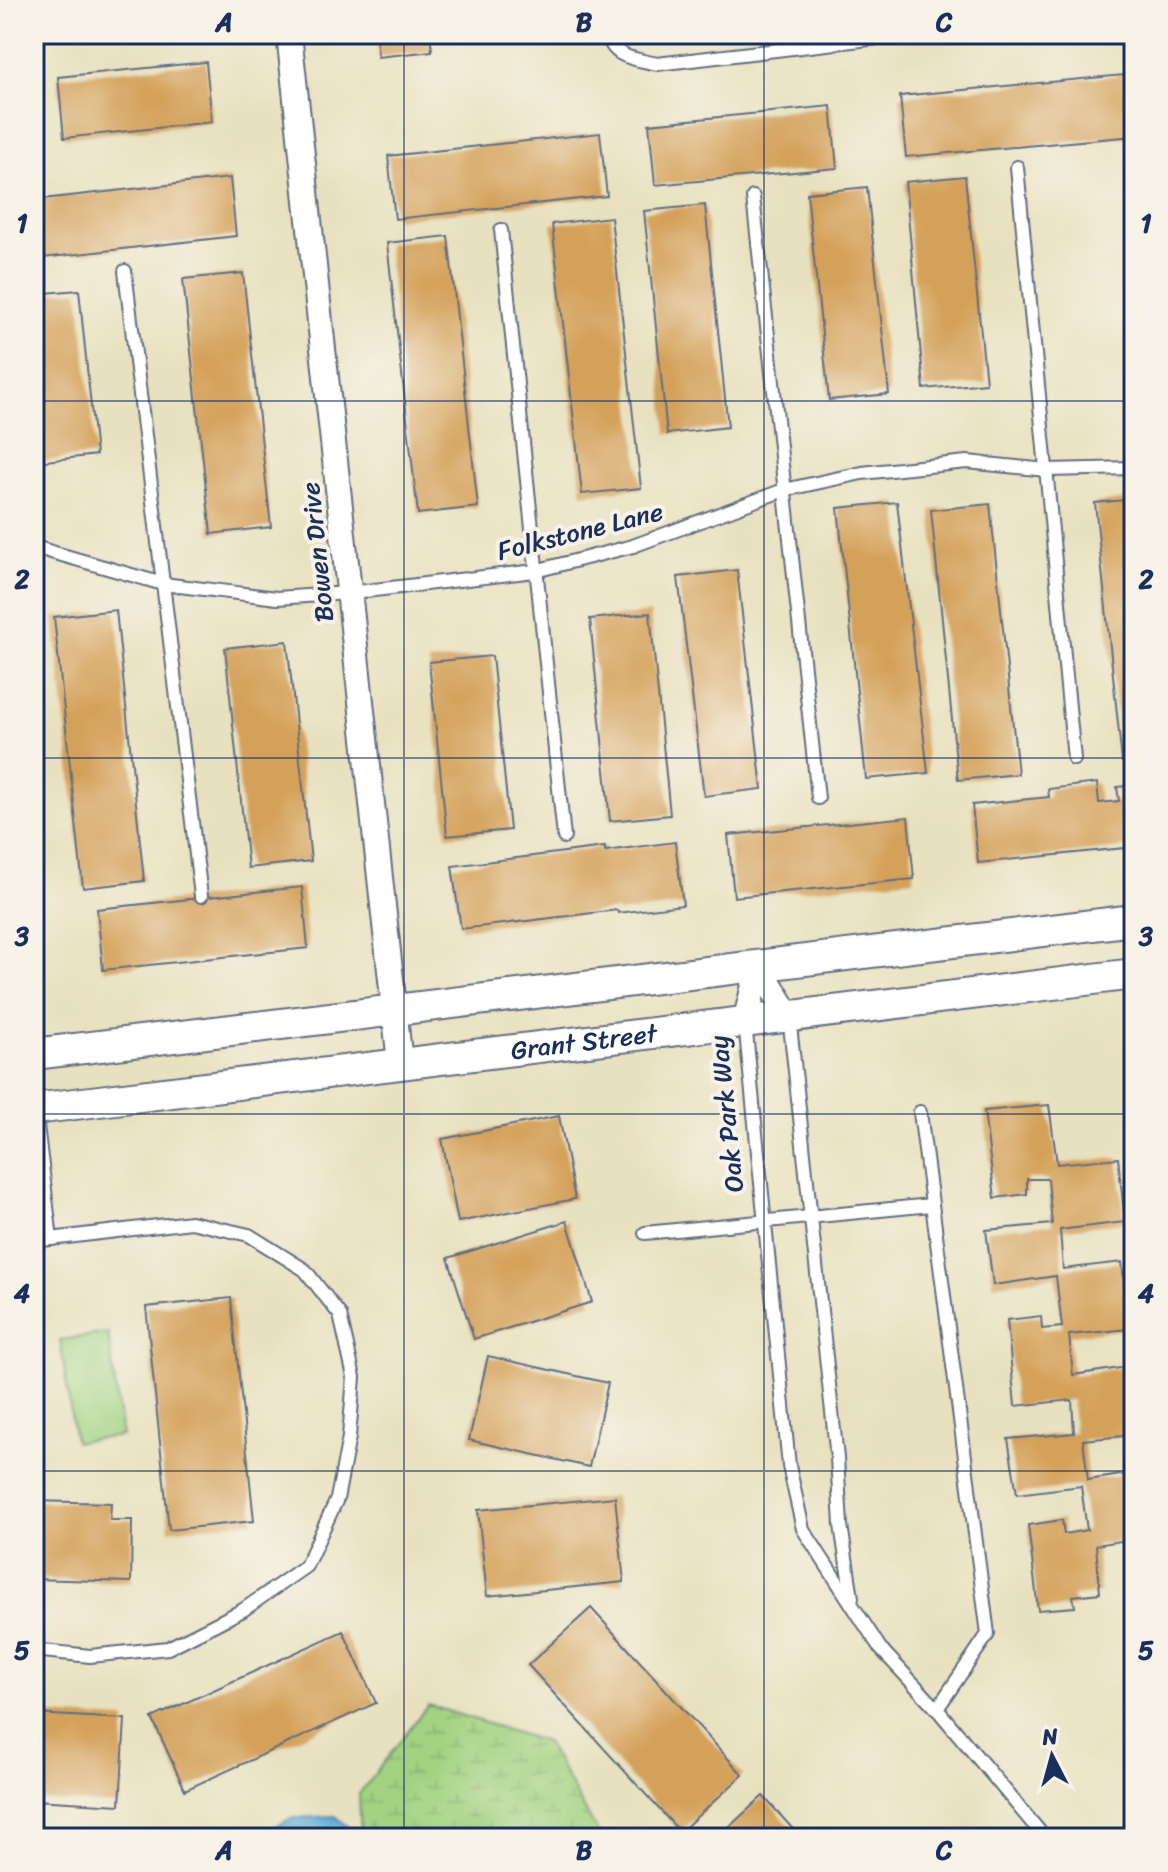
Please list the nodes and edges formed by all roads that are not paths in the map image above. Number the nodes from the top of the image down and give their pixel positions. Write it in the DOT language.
graph roads {
  1 [pos="289,34"];
  2 [pos="608,34"];
  3 [pos="912,34"];
  4 [pos="1017,167"];
  5 [pos="753,197"];
  6 [pos="501,230"];
  7 [pos="125,271"];
  8 [pos="1134,468"];
  9 [pos="1047,470"];
  10 [pos="784,490"];
  11 [pos="34,547"];
  12 [pos="535,571"];
  13 [pos="163,584"];
  14 [pos="349,593"];
  15 [pos="1074,759"];
  16 [pos="818,798"];
  17 [pos="564,837"];
  18 [pos="201,896"];
  19 [pos="1134,920"];
  20 [pos="759,966"];
  21 [pos="1134,974"];
  22 [pos="395,1010"];
  23 [pos="789,1016"];
  24 [pos="745,1022"];
  25 [pos="34,1054"];
  26 [pos="400,1063"];
  27 [pos="34,1105"];
  28 [pos="920,1112"];
  29 [pos="931,1205"];
  30 [pos="811,1217"];
  31 [pos="765,1222"];
  32 [pos="645,1233"];
  33 [pos="51,1239"];
  34 [pos="34,1241"];
  35 [pos="853,1606"];
  36 [pos="34,1650"];
  37 [pos="937,1709"];
  38 [pos="1045,1838"];
  1 -- 14 [label="street, Bowen Drive"];
  2 -- 3 [label="lane"];
  4 -- 9 [label="lane"];
  5 -- 10 [label="lane"];
  6 -- 12 [label="lane"];
  7 -- 13 [label="lane"];
  8 -- 9 [label="lane, Folkstone Lane"];
  9 -- 10 [label="lane, Folkstone Lane"];
  9 -- 15 [label="lane"];
  10 -- 12 [label="lane, Folkstone Lane"];
  10 -- 16 [label="lane"];
  11 -- 13 [label="lane, Folkstone Lane"];
  12 -- 14 [label="lane, Folkstone Lane"];
  12 -- 17 [label="lane"];
  13 -- 14 [label="lane, Folkstone Lane"];
  13 -- 18 [label="lane"];
  14 -- 22 [label="street, Bowen Drive"];
  19 -- 20 [label="street, Grant Street"];
  20 -- 22 [label="street, Grant Street"];
  20 -- 23 [label="street, Oak Park Way"];
  20 -- 24 [label="street, Oak Park Way"];
  21 -- 23 [label="street, Grant Street"];
  22 -- 25 [label="street, Grant Street"];
  22 -- 26 [label="street, Bowen Drive"];
  23 -- 24 [label="street, Grant Street"];
  23 -- 30 [label="lane, Oak Park Way"];
  24 -- 26 [label="street, Grant Street"];
  24 -- 31 [label="lane, Oak Park Way"];
  26 -- 27 [label="street, Grant Street"];
  27 -- 33 [label="lane"];
  28 -- 29 [label="lane"];
  29 -- 30 [label="lane"];
  29 -- 37 [label="lane"];
  30 -- 31 [label="lane"];
  30 -- 35 [label="lane, Oak Park Way"];
  31 -- 32 [label="lane"];
  31 -- 35 [label="lane, Oak Park Way"];
  33 -- 34 [label="lane"];
  33 -- 36 [label="lane"];
  35 -- 37 [label="lane, Oak Park Way"];
  37 -- 38 [label="lane, Oak Park Way"];
}
